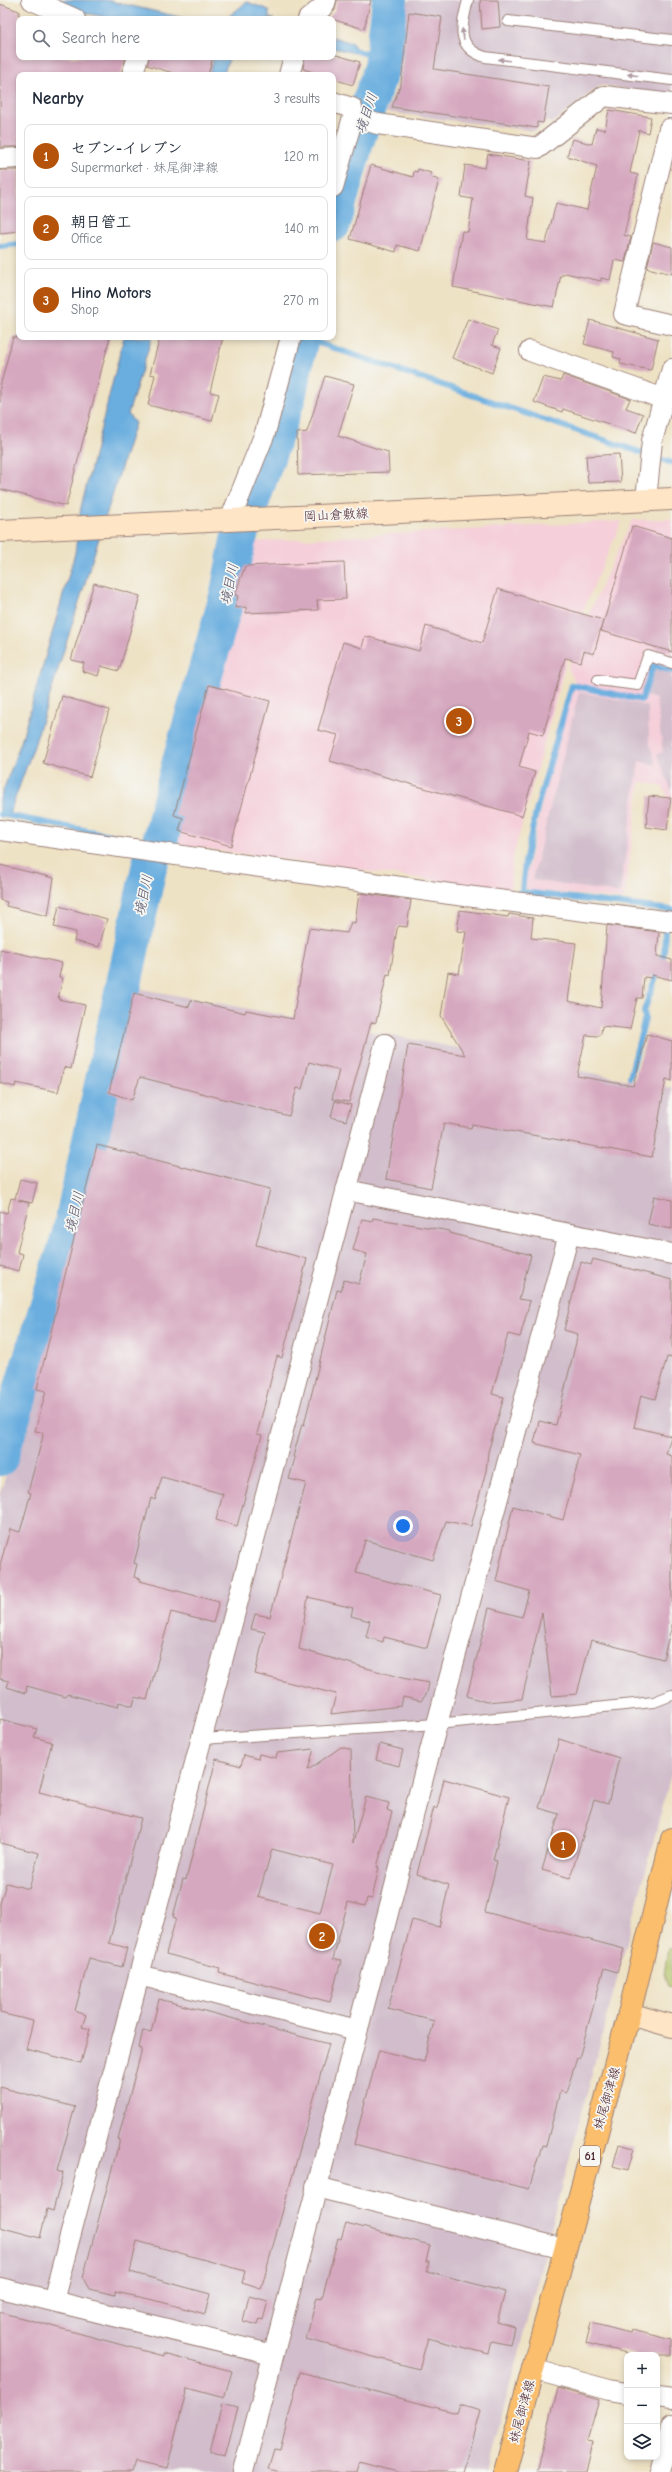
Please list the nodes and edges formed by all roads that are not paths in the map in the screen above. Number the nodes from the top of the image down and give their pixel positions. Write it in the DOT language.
graph roads {
  1 [pos="32,0"];
  2 [pos="326,0"];
  3 [pos="468,0"];
  4 [pos="68,16"];
  5 [pos="312,16"];
  6 [pos="508,21"];
  7 [pos="672,40"];
  8 [pos="137,60"];
  9 [pos="293,60"];
  10 [pos="133,72"];
  11 [pos="289,72"];
  12 [pos="672,80"];
  13 [pos="336,103"];
  14 [pos="672,104"];
  15 [pos="355,118"];
  16 [pos="672,130"];
  17 [pos="16,158"];
  18 [pos="0,160"];
  19 [pos="336,178"];
  20 [pos="672,325"];
  21 [pos="290,340"];
  22 [pos="530,352"];
  23 [pos="672,369"];
  24 [pos="664,399"];
  25 [pos="672,499"];
  26 [pos="646,500"];
  27 [pos="230,520"];
  28 [pos="0,531"];
  29 [pos="672,663"];
  30 [pos="598,680"];
  31 [pos="0,830"];
  32 [pos="672,922"];
  33 [pos="385,1044"];
  34 [pos="346,1190"];
  35 [pos="569,1234"];
  36 [pos="672,1254"];
  37 [pos="672,1695"];
  38 [pos="437,1724"];
  39 [pos="201,1739"];
  40 [pos="672,1839"];
  41 [pos="139,1975"];
  42 [pos="630,2014"];
  43 [pos="672,2026"];
  44 [pos="357,2030"];
  45 [pos="316,2187"];
  46 [pos="564,2249"];
  47 [pos="0,2288"];
  48 [pos="53,2301"];
  49 [pos="273,2355"];
  50 [pos="532,2369"];
  51 [pos="624,2392"];
  52 [pos="660,2397"];
  53 [pos="672,2399"];
  54 [pos="672,2425"];
  55 [pos="243,2472"];
  56 [pos="505,2472"];
  57 [pos="660,2472"];
  1 -- 4 [label="street"];
  2 -- 5 [label="street"];
  12 -- 3 [label="lane, one-way"];
  6 -- 7 [label="lane"];
  8 -- 10 [label="street"];
  9 -- 11 [label="street"];
  13 -- 15 [label="street"];
  14 -- 15 [label="street"];
  15 -- 19 [label="street"];
  16 -- 20 [label="street"];
  17 -- 18 [label="street"];
  21 -- 27 [label="street"];
  22 -- 24 [label="street"];
  23 -- 24 [label="street"];
  24 -- 26 [label="street"];
  25 -- 26 [label="main road, 岡山倉敷線"];
  26 -- 27 [label="main road, 岡山倉敷線"];
  27 -- 28 [label="main road, 岡山倉敷線"];
  29 -- 30 [label="lane"];
  31 -- 32 [label="street"];
  33 -- 34 [label="street"];
  34 -- 35 [label="street"];
  34 -- 39 [label="street"];
  35 -- 36 [label="street"];
  35 -- 38 [label="street"];
  37 -- 38 [label="lane"];
  38 -- 39 [label="lane"];
  38 -- 44 [label="street"];
  39 -- 41 [label="street"];
  40 -- 42 [label="main road, 妹尾御津線 / 61"];
  41 -- 44 [label="street"];
  41 -- 48 [label="street"];
  42 -- 43 [label="main road"];
  42 -- 46 [label="main road, 妹尾御津線 / 61"];
  44 -- 45 [label="street"];
  45 -- 46 [label="street"];
  45 -- 49 [label="street"];
  46 -- 50 [label="main road, 妹尾御津線 / 61"];
  47 -- 48 [label="street"];
  48 -- 49 [label="street"];
  49 -- 55 [label="street"];
  50 -- 51 [label="street"];
  50 -- 56 [label="main road, 妹尾御津線 / 61"];
  52 -- 53 [label="street"];
  54 -- 57 [label="street"];
}
